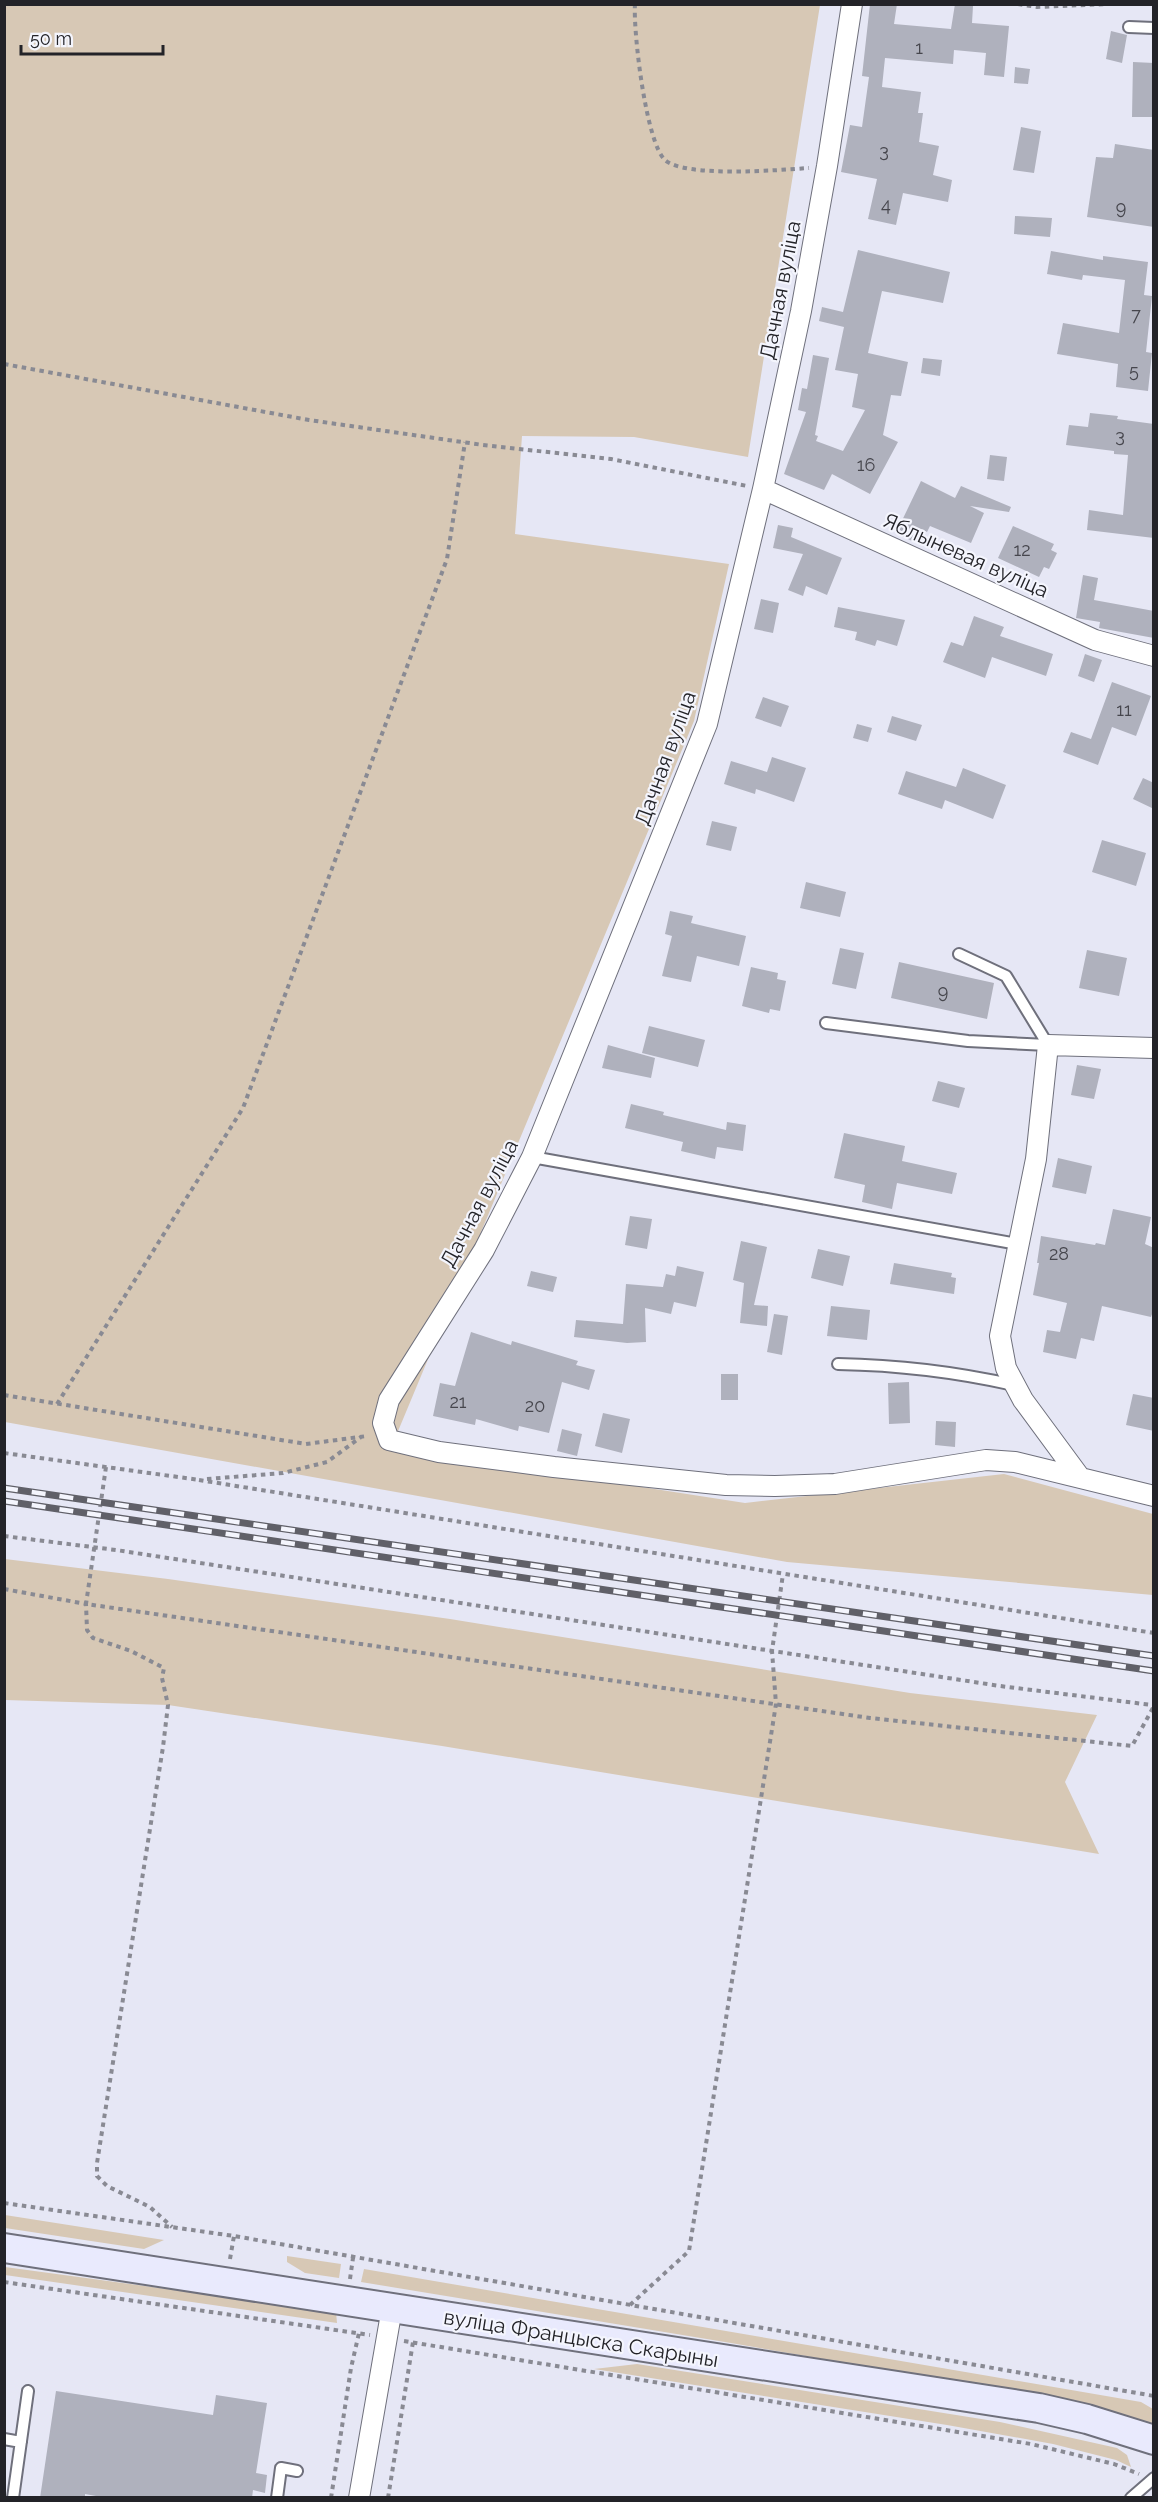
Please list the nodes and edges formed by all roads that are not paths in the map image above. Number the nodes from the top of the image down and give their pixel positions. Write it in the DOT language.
graph roads {
  1 [pos="852,4"];
  2 [pos="1129,27"];
  3 [pos="1154,28"];
  4 [pos="763,489"];
  5 [pos="1154,656"];
  6 [pos="959,954"];
  7 [pos="826,1023"];
  8 [pos="1048,1045"];
  9 [pos="1154,1048"];
  10 [pos="532,1156"];
  11 [pos="1018,1244"];
  12 [pos="838,1364"];
  13 [pos="1015,1385"];
  14 [pos="1079,1476"];
  15 [pos="1154,1496"];
  16 [pos="4,2248"];
  17 [pos="392,2308"];
  18 [pos="28,2391"];
  19 [pos="4,2439"];
  20 [pos="1154,2440"];
  21 [pos="21,2442"];
  22 [pos="297,2471"];
  23 [pos="1153,2479"];
  24 [pos="13,2498"];
  25 [pos="277,2498"];
  26 [pos="359,2498"];
  27 [pos="1131,2498"];
  1 -- 4 [label="street, Дачная вуліца"];
  2 -- 3 [label="lane"];
  4 -- 5 [label="street, Яблыневая вуліца"];
  4 -- 10 [label="street, Дачная вуліца"];
  6 -- 8 [label="lane"];
  7 -- 8 [label="lane"];
  8 -- 9 [label="street"];
  8 -- 11 [label="street"];
  10 -- 11 [label="lane"];
  10 -- 14 [label="street, Дачная вуліца"];
  11 -- 13 [label="street"];
  12 -- 13 [label="lane"];
  13 -- 14 [label="street"];
  14 -- 15 [label="street"];
  16 -- 17 [label="main road, вуліца Францыска Скарыны"];
  17 -- 20 [label="main road, вуліца Францыска Скарыны"];
  17 -- 26 [label="street"];
  18 -- 21 [label="lane"];
  19 -- 21 [label="lane"];
  21 -- 24 [label="lane"];
  22 -- 25 [label="lane"];
  23 -- 27 [label="lane"];
}
